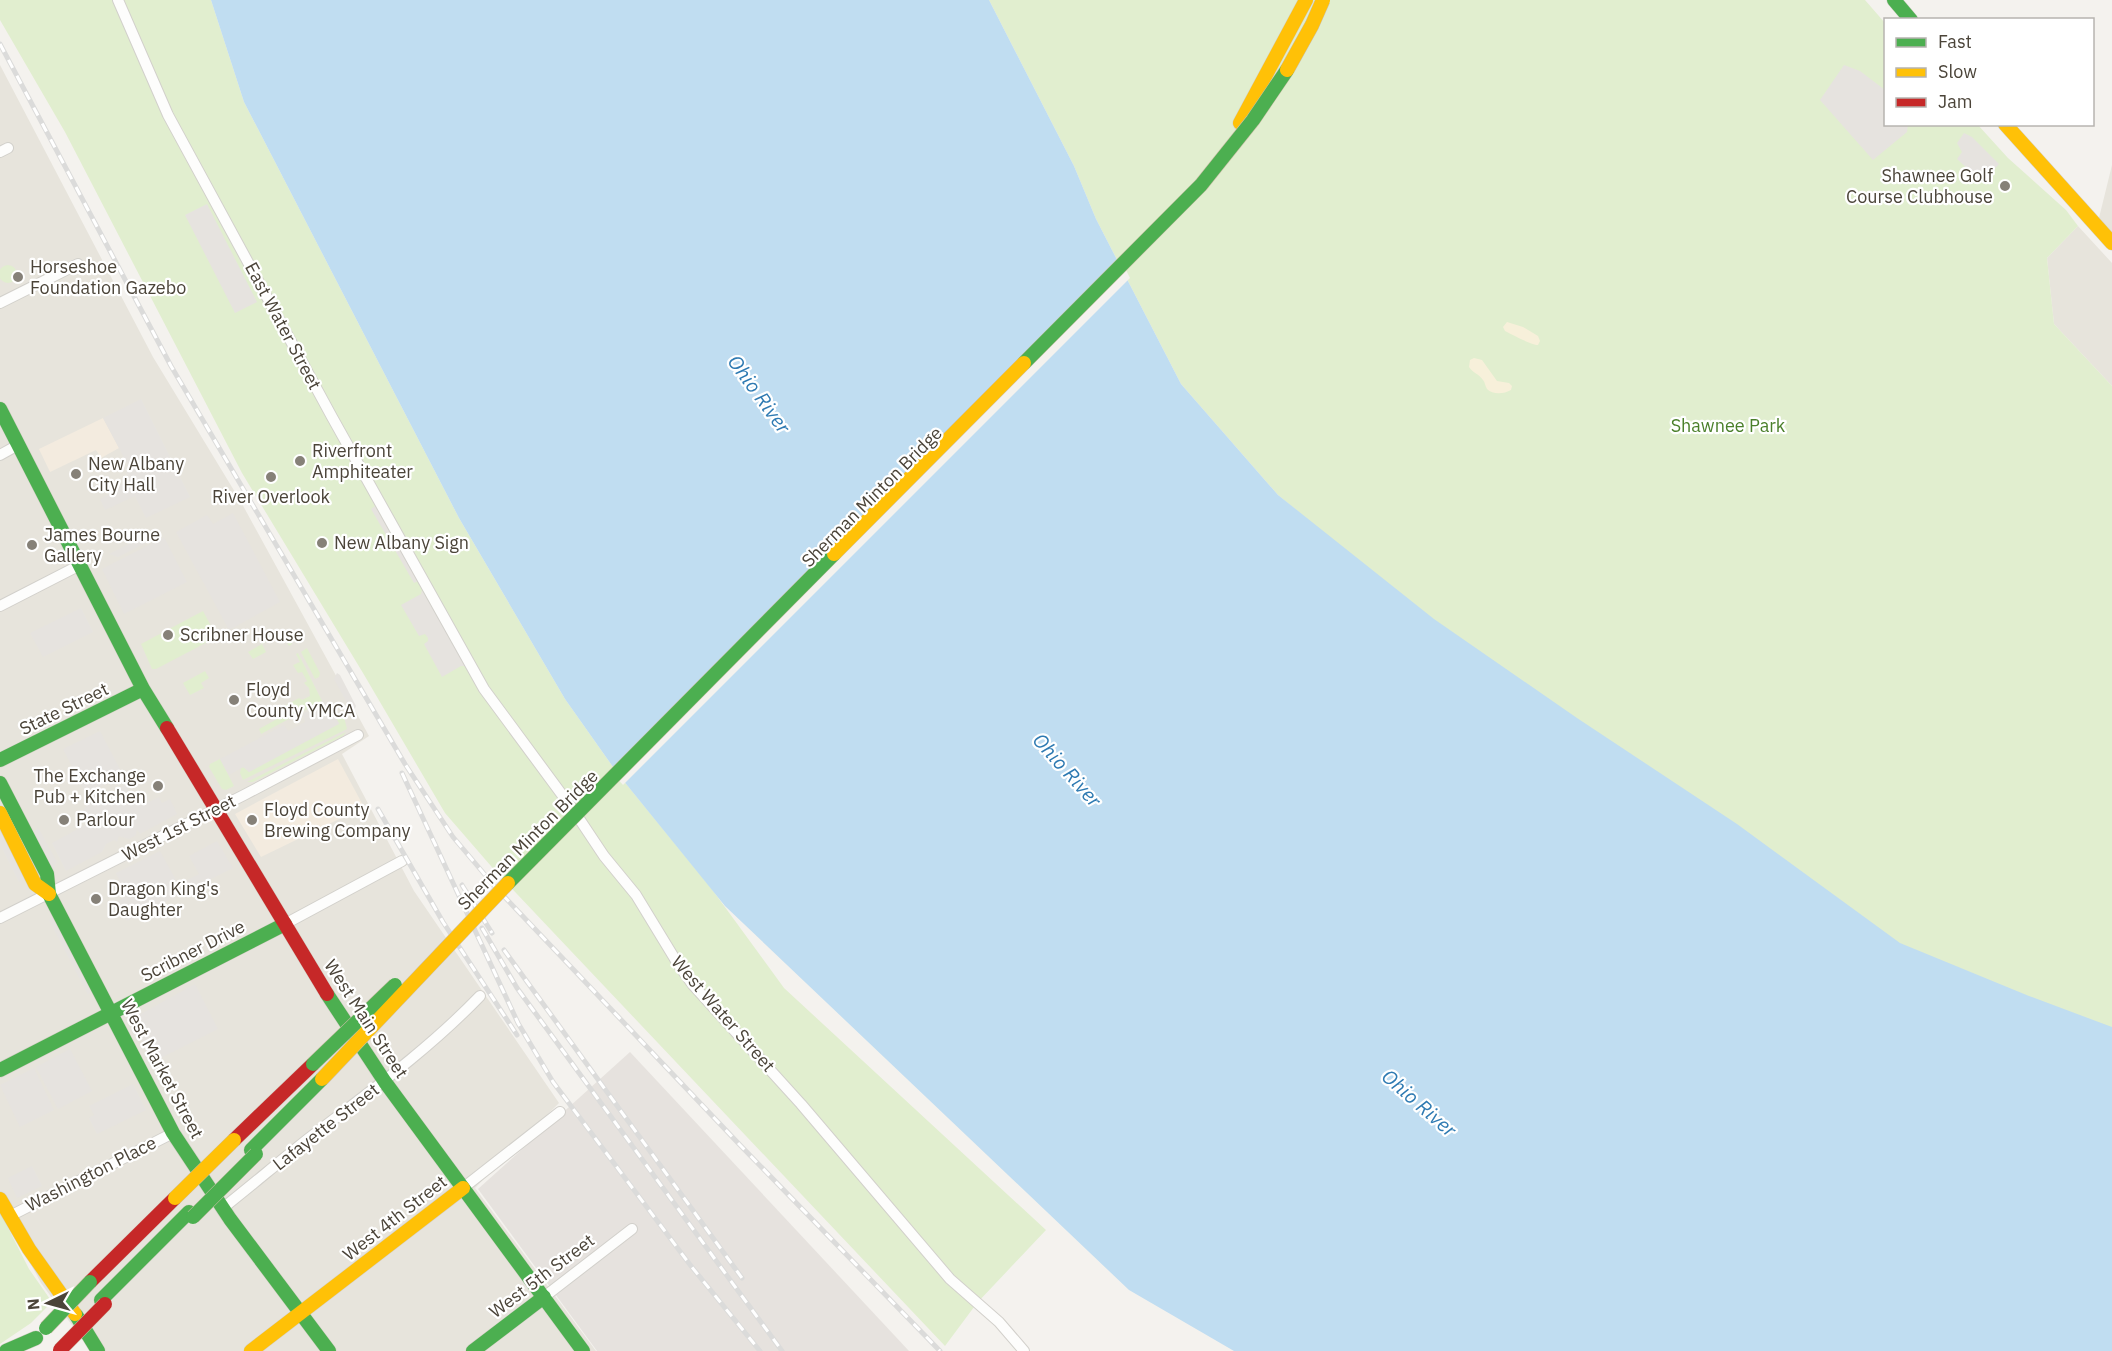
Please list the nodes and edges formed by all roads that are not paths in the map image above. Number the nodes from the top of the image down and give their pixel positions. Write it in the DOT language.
graph roads {
  1 [pos="118,0"];
  2 [pos="1306,0"];
  3 [pos="1323,0"];
  4 [pos="1329,0"];
  5 [pos="1894,0"];
  6 [pos="1909,18"];
  7 [pos="2008,126"];
  8 [pos="2112,243"];
  9 [pos="78,264"];
  10 [pos="0,303"];
  11 [pos="0,409"];
  12 [pos="345,439"];
  13 [pos="359,442"];
  14 [pos="18,446"];
  15 [pos="0,455"];
  16 [pos="80,565"];
  17 [pos="0,606"];
  18 [pos="460,646"];
  19 [pos="147,696"];
  20 [pos="358,735"];
  21 [pos="0,760"];
  22 [pos="0,783"];
  23 [pos="215,809"];
  24 [pos="0,813"];
  25 [pos="402,861"];
  26 [pos="49,894"];
  27 [pos="0,918"];
  28 [pos="285,924"];
  29 [pos="480,996"];
  30 [pos="112,1013"];
  31 [pos="0,1070"];
  32 [pos="325,1081"];
  33 [pos="385,1082"];
  34 [pos="560,1112"];
  35 [pos="173,1133"];
  36 [pos="463,1188"];
  37 [pos="0,1199"];
  38 [pos="223,1208"];
  39 [pos="9,1216"];
  40 [pos="632,1229"];
  41 [pos="544,1297"];
  42 [pos="301,1313"];
  43 [pos="76,1314"];
  44 [pos="41,1333"];
  45 [pos="56,1349"];
  46 [pos="6,1351"];
  47 [pos="24,1351"];
  48 [pos="98,1351"];
  49 [pos="109,1351"];
  50 [pos="251,1351"];
  51 [pos="329,1351"];
  52 [pos="473,1351"];
  53 [pos="584,1351"];
  54 [pos="1024,1351"];
  1 -- 12 [label="street, East Water Street"];
  2 -- 44 [label="main road, Sherman Minton Bridge, bridge"];
  3 -- 32 [label="main road, bridge"];
  4 -- 32 [label="main road, Sherman Minton Bridge, bridge"];
  5 -- 6 [label="main road"];
  7 -- 8 [label="main road"];
  9 -- 10 [label="street"];
  11 -- 14 [label="main road, West Main Street"];
  12 -- 13 [label="street"];
  12 -- 18 [label="street, East Water Street"];
  14 -- 15 [label="street"];
  14 -- 16 [label="main road, West Main Street"];
  16 -- 17 [label="street"];
  16 -- 19 [label="main road, West Main Street"];
  18 -- 54 [label="street, West Water Street"];
  19 -- 21 [label="main road, State Street"];
  19 -- 23 [label="main road, West Main Street"];
  20 -- 23 [label="street, West 1st Street"];
  22 -- 26 [label="main road, West Market Street"];
  23 -- 26 [label="street, West 1st Street"];
  23 -- 28 [label="main road, West Main Street"];
  24 -- 26 [label="main road"];
  25 -- 28 [label="street, Scribner Drive"];
  26 -- 27 [label="street, West 1st Street"];
  26 -- 30 [label="main road, West Market Street"];
  28 -- 30 [label="main road, Scribner Drive"];
  28 -- 33 [label="main road, West Main Street"];
  29 -- 33 [label="street, Lafayette Street"];
  30 -- 31 [label="main road, Scribner Drive"];
  30 -- 35 [label="main road, West Market Street"];
  32 -- 45 [label="main road, bridge"];
  33 -- 36 [label="main road, West Main Street"];
  33 -- 38 [label="street, Lafayette Street"];
  34 -- 36 [label="street, West 4th Street"];
  35 -- 38 [label="main road, West Market Street"];
  35 -- 39 [label="street, Washington Place"];
  36 -- 41 [label="main road, West Main Street"];
  36 -- 42 [label="main road, West 4th Street"];
  37 -- 39 [label="main road"];
  38 -- 42 [label="main road, West Market Street"];
  39 -- 43 [label="main road"];
  40 -- 41 [label="street, West 5th Street"];
  41 -- 52 [label="main road, West 5th Street"];
  41 -- 53 [label="main road, West Main Street"];
  42 -- 50 [label="main road, West 4th Street"];
  42 -- 51 [label="main road, West Market Street"];
  43 -- 48 [label="main road"];
  43 -- 49 [label="main road"];
  44 -- 46 [label="main road"];
  44 -- 47 [label="main road, Sherman Minton Bridge"];
}
